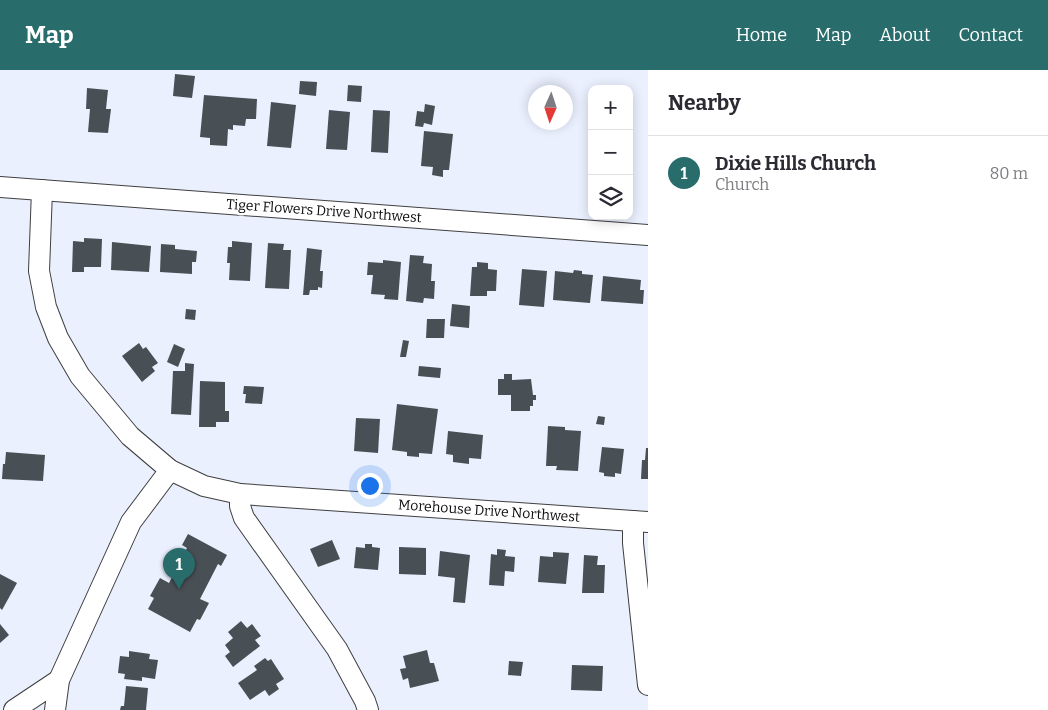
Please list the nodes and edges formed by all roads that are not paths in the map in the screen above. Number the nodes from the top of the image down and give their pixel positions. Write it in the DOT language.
graph roads {
  1 [pos="0,187"];
  2 [pos="42,190"];
  3 [pos="648,235"];
  4 [pos="170,470"];
  5 [pos="240,494"];
  6 [pos="641,522"];
  7 [pos="59,680"];
  8 [pos="648,685"];
  9 [pos="14,710"];
  10 [pos="55,710"];
  11 [pos="368,710"];
  1 -- 2 [label="street, Tiger Flowers Drive Northwest"];
  2 -- 3 [label="street, Tiger Flowers Drive Northwest"];
  2 -- 4 [label="street, Morehouse Drive Northwest"];
  4 -- 5 [label="street, Morehouse Drive Northwest"];
  4 -- 7 [label="street"];
  5 -- 6 [label="street, Morehouse Drive Northwest"];
  5 -- 11 [label="street"];
  6 -- 8 [label="street"];
  7 -- 9 [label="street"];
  7 -- 10 [label="street"];
}
